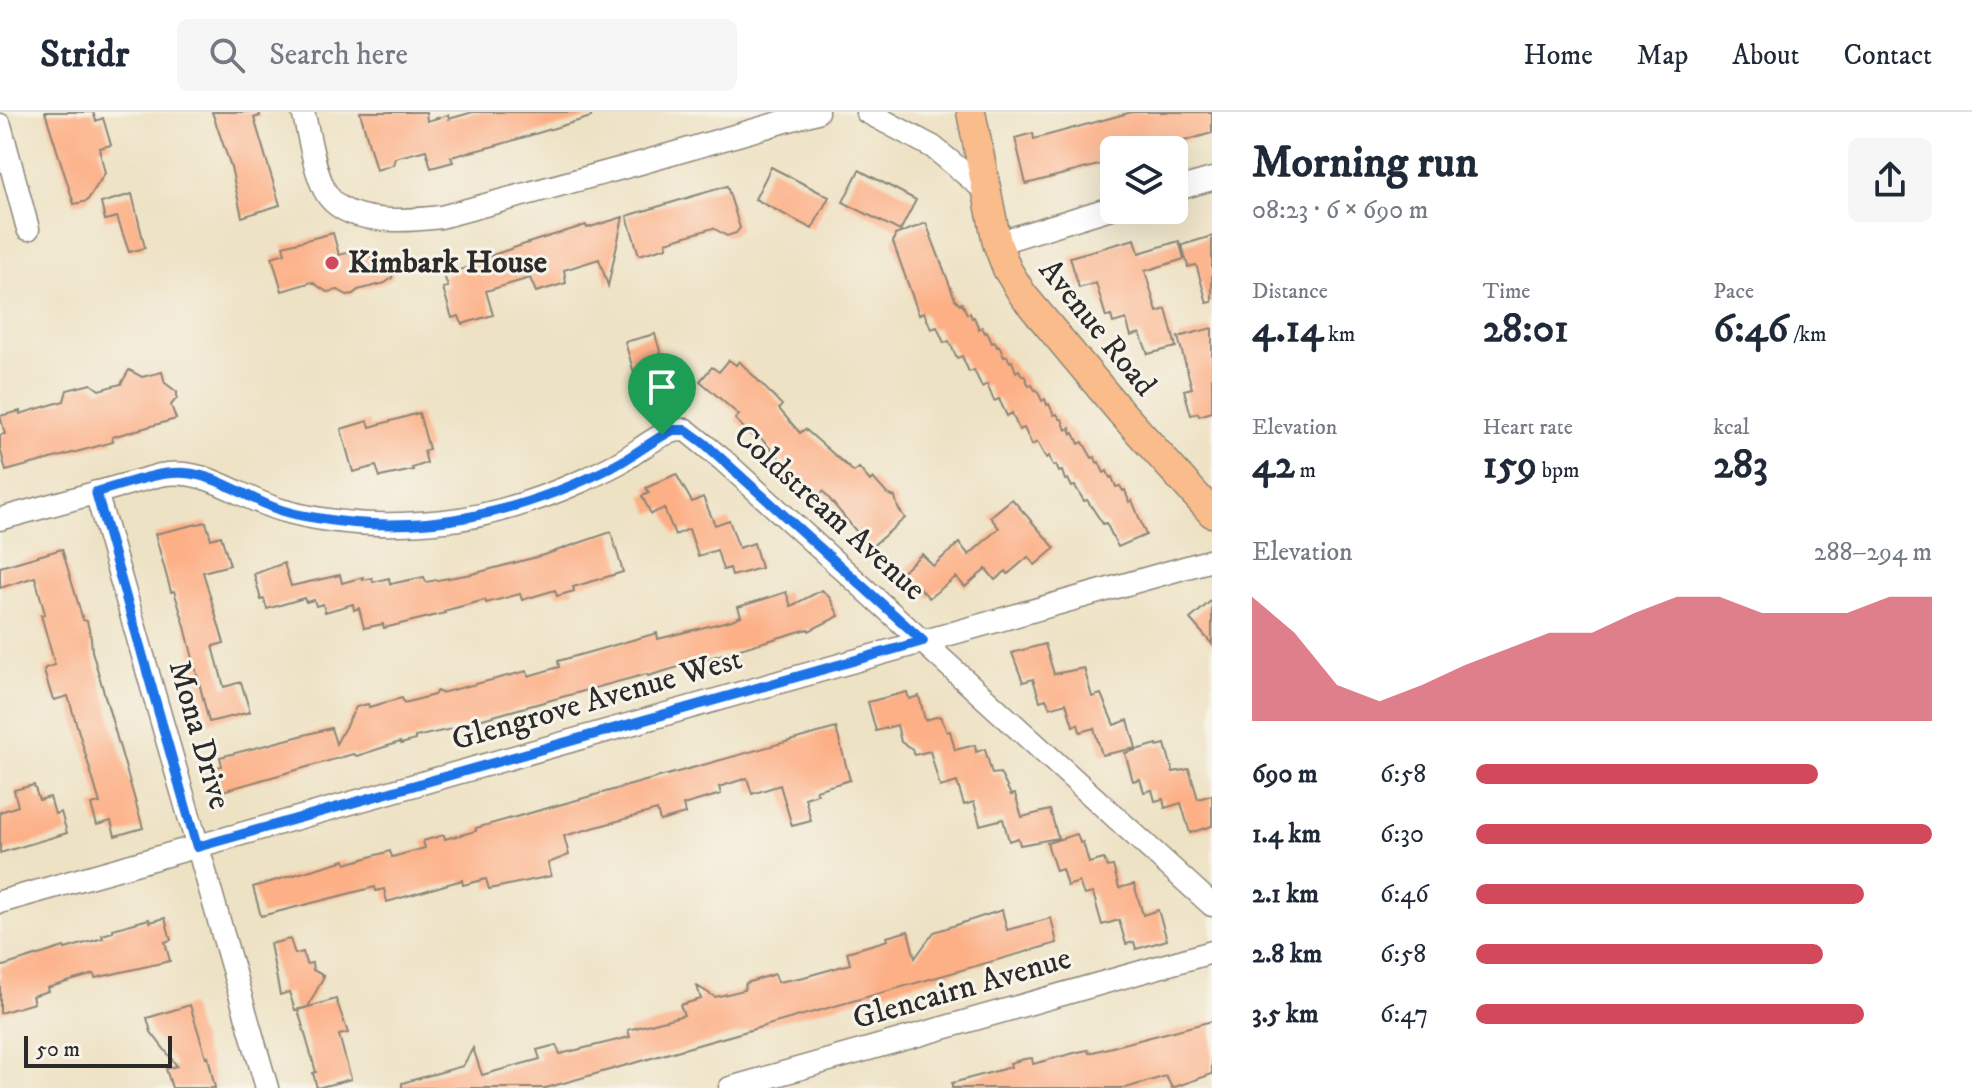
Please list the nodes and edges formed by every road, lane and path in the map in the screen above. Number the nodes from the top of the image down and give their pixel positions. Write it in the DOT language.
graph roads {
  1 [pos="303,112"];
  2 [pos="817,112"];
  3 [pos="867,112"];
  4 [pos="971,112"];
  5 [pos="0,125"];
  6 [pos="1212,179"];
  7 [pos="1188,186"];
  8 [pos="986,187"];
  9 [pos="1100,211"];
  10 [pos="28,229"];
  11 [pos="997,243"];
  12 [pos="96,492"];
  13 [pos="1212,513"];
  14 [pos="0,519"];
  15 [pos="1212,560"];
  16 [pos="923,641"];
  17 [pos="197,847"];
  18 [pos="0,902"];
  19 [pos="1212,905"];
  20 [pos="1212,952"];
  21 [pos="267,1088"];
  22 [pos="730,1088"];
  1 -- 2 [label="street"];
  3 -- 8 [label="street"];
  4 -- 8 [label="main road, Avenue Road"];
  5 -- 10 [label="street"];
  6 -- 7 [label="street"];
  8 -- 11 [label="main road, Avenue Road"];
  9 -- 11 [label="street"];
  11 -- 13 [label="main road, Avenue Road"];
  12 -- 14 [label="street, Coldstream Avenue"];
  12 -- 16 [label="street, Coldstream Avenue"];
  12 -- 17 [label="street, Mona Drive"];
  15 -- 16 [label="street, Glengrove Avenue West"];
  16 -- 17 [label="street, Glengrove Avenue West"];
  16 -- 19 [label="street, Coldstream Avenue"];
  17 -- 18 [label="street, Glengrove Avenue West"];
  17 -- 21 [label="street, Mona Drive"];
  20 -- 22 [label="street, Glencairn Avenue"];
}
